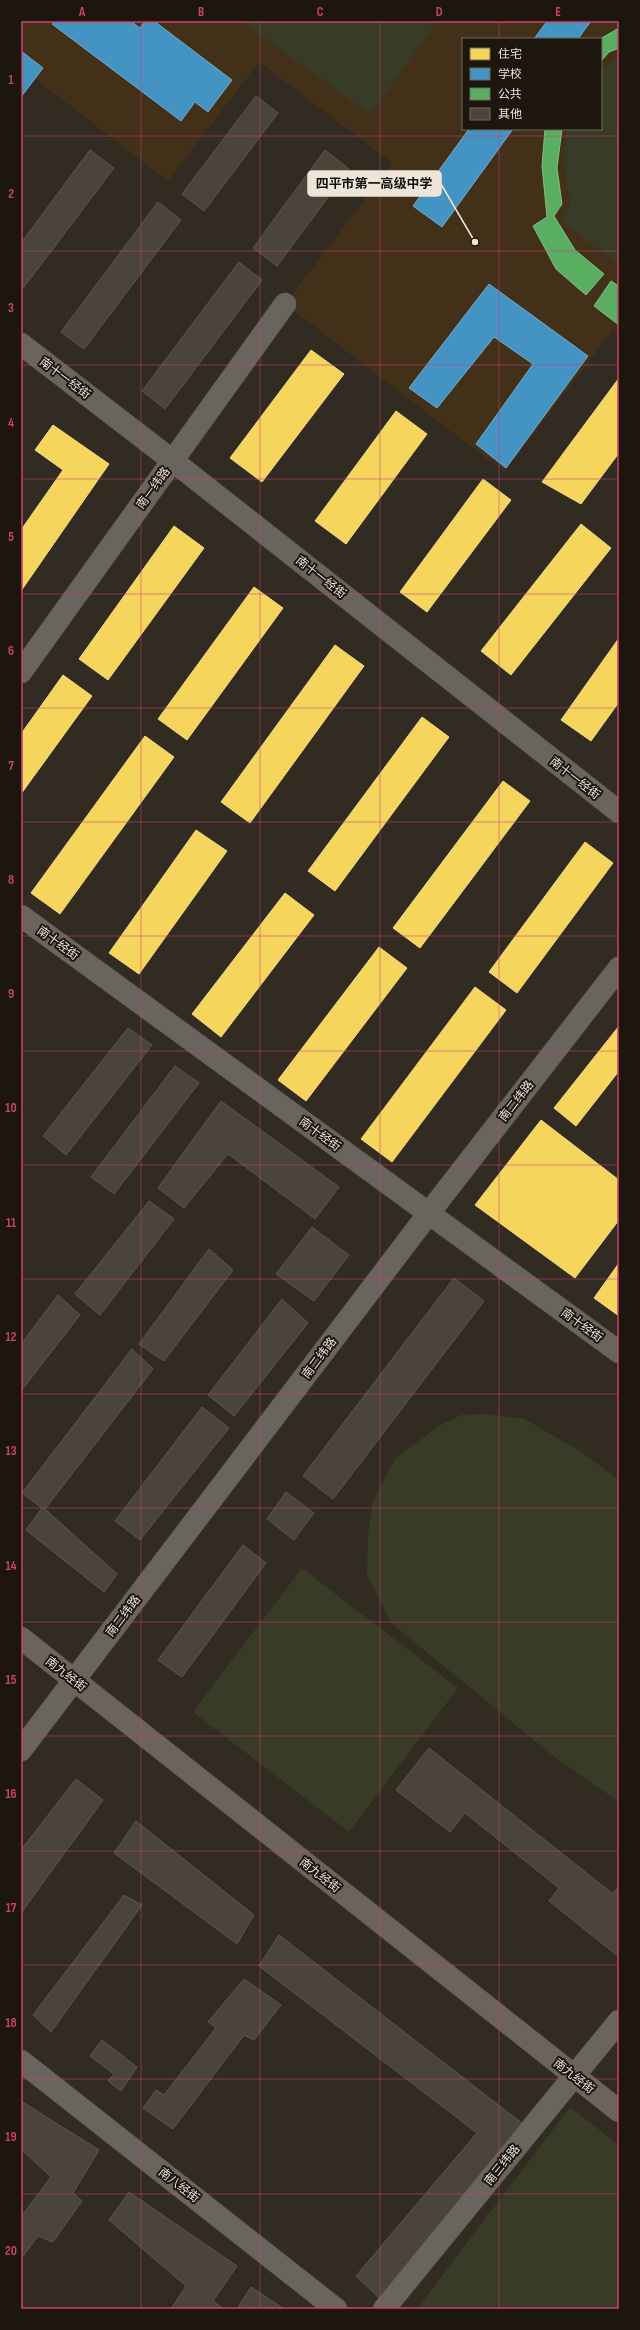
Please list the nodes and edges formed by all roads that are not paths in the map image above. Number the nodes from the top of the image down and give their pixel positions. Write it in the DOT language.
graph roads {
  1 [pos="285,304"];
  2 [pos="21,344"];
  3 [pos="173,461"];
  4 [pos="21,672"];
  5 [pos="619,812"];
  6 [pos="21,916"];
  7 [pos="619,968"];
  8 [pos="429,1213"];
  9 [pos="619,1352"];
  10 [pos="21,1638"];
  11 [pos="74,1680"];
  12 [pos="21,1750"];
  13 [pos="619,2021"];
  14 [pos="21,2061"];
  15 [pos="575,2077"];
  16 [pos="619,2111"];
  17 [pos="336,2309"];
  18 [pos="384,2309"];
  1 -- 3 [label="street, 南一纬路"];
  2 -- 3 [label="street, 南十一经街"];
  3 -- 4 [label="street, 南一纬路"];
  3 -- 5 [label="street, 南十一经街"];
  6 -- 8 [label="street, 南十经街"];
  7 -- 8 [label="street, 南二纬路"];
  8 -- 9 [label="street, 南十经街"];
  8 -- 11 [label="street, 南二纬路"];
  10 -- 11 [label="main road, 南九经街"];
  11 -- 12 [label="street, 南二纬路"];
  11 -- 15 [label="main road, 南九经街"];
  13 -- 15 [label="street, 南三纬路"];
  14 -- 17 [label="street, 南八经街"];
  15 -- 16 [label="main road, 南九经街"];
  15 -- 18 [label="street, 南三纬路"];
}
